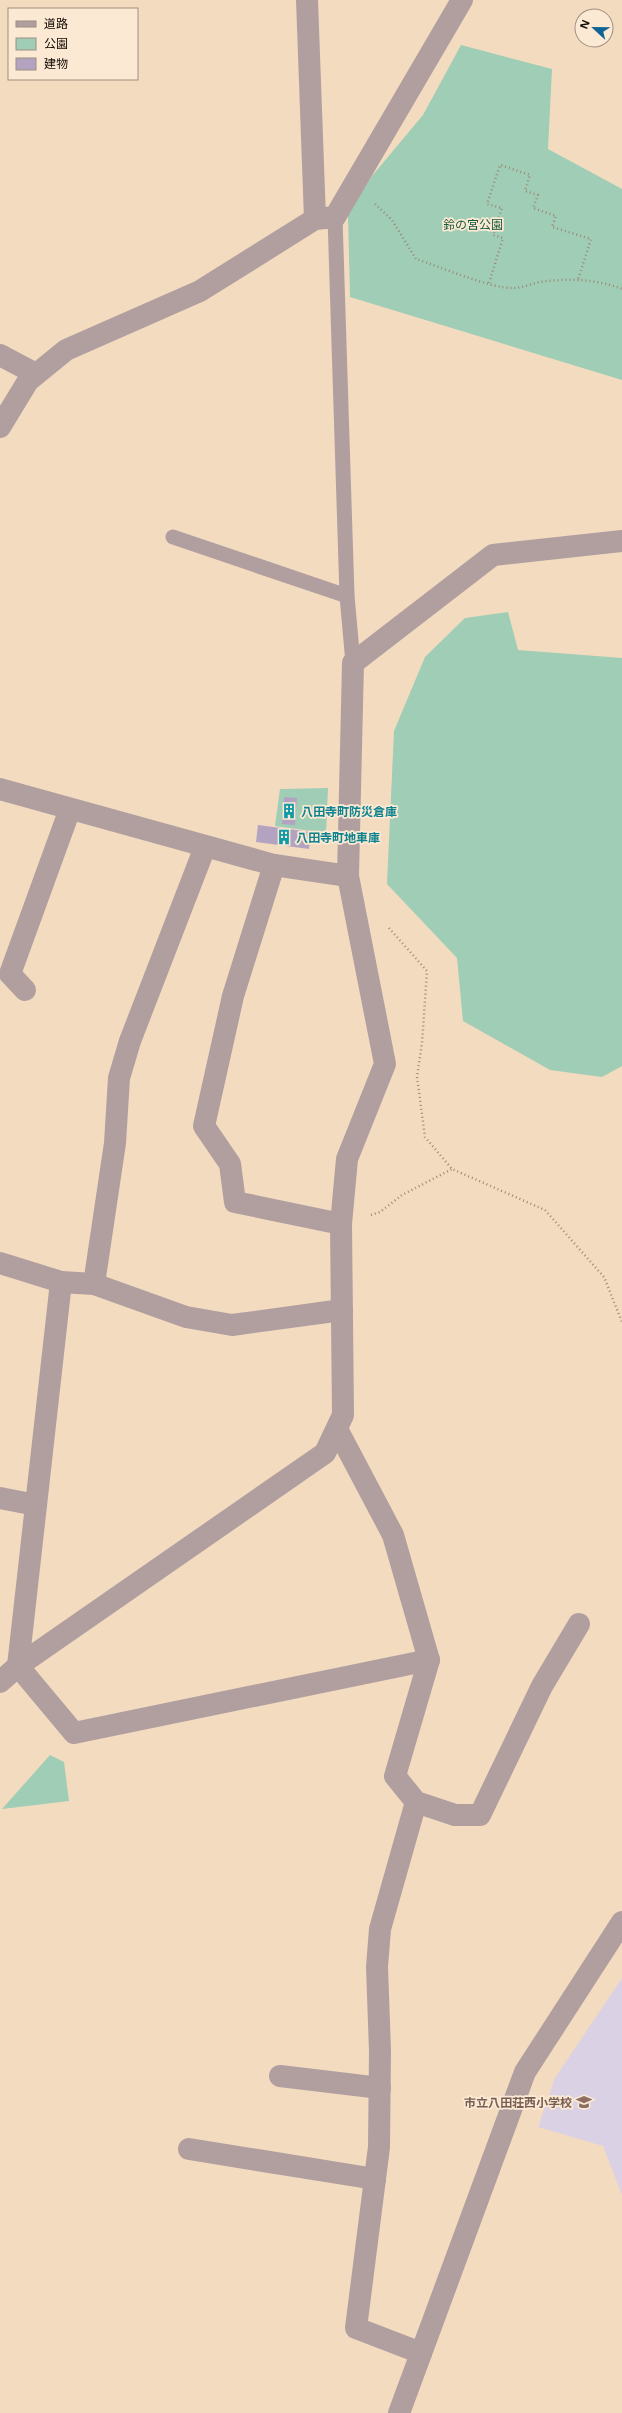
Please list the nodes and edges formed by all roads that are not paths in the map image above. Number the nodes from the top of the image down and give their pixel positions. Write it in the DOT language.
graph roads {
  1 [pos="307,0"];
  2 [pos="462,0"];
  3 [pos="325,218"];
  4 [pos="0,355"];
  5 [pos="36,374"];
  6 [pos="0,427"];
  7 [pos="173,537"];
  8 [pos="622,542"];
  9 [pos="347,596"];
  10 [pos="354,663"];
  11 [pos="0,789"];
  12 [pos="70,809"];
  13 [pos="204,847"];
  14 [pos="274,865"];
  15 [pos="348,876"];
  16 [pos="25,990"];
  17 [pos="341,1224"];
  18 [pos="0,1263"];
  19 [pos="61,1282"];
  20 [pos="94,1284"];
  21 [pos="342,1310"];
  22 [pos="337,1429"];
  23 [pos="0,1498"];
  24 [pos="36,1505"];
  25 [pos="580,1624"];
  26 [pos="429,1660"];
  27 [pos="18,1666"];
  28 [pos="0,1682"];
  29 [pos="416,1802"];
  30 [pos="622,1922"];
  31 [pos="280,2076"];
  32 [pos="380,2088"];
  33 [pos="189,2149"];
  34 [pos="375,2179"];
  35 [pos="421,2352"];
  36 [pos="400,2413"];
  1 -- 3 [label="street"];
  2 -- 3 [label="street"];
  3 -- 5 [label="street"];
  3 -- 9 [label="lane"];
  4 -- 5 [label="street"];
  5 -- 6 [label="street"];
  7 -- 9 [label="lane"];
  8 -- 10 [label="street"];
  9 -- 10 [label="lane"];
  10 -- 15 [label="street"];
  11 -- 12 [label="street"];
  12 -- 13 [label="street"];
  12 -- 16 [label="street"];
  13 -- 14 [label="street"];
  13 -- 20 [label="street"];
  14 -- 15 [label="street"];
  14 -- 17 [label="street"];
  15 -- 17 [label="street"];
  17 -- 21 [label="street"];
  18 -- 19 [label="street"];
  19 -- 20 [label="street"];
  19 -- 24 [label="street"];
  20 -- 21 [label="street"];
  21 -- 22 [label="street"];
  22 -- 26 [label="street"];
  22 -- 27 [label="street"];
  23 -- 24 [label="street"];
  24 -- 27 [label="street"];
  25 -- 29 [label="street"];
  26 -- 27 [label="street"];
  26 -- 29 [label="street"];
  27 -- 28 [label="street"];
  29 -- 32 [label="street"];
  30 -- 35 [label="street"];
  31 -- 32 [label="street"];
  32 -- 34 [label="street"];
  33 -- 34 [label="street"];
  34 -- 35 [label="street"];
  35 -- 36 [label="street"];
}
